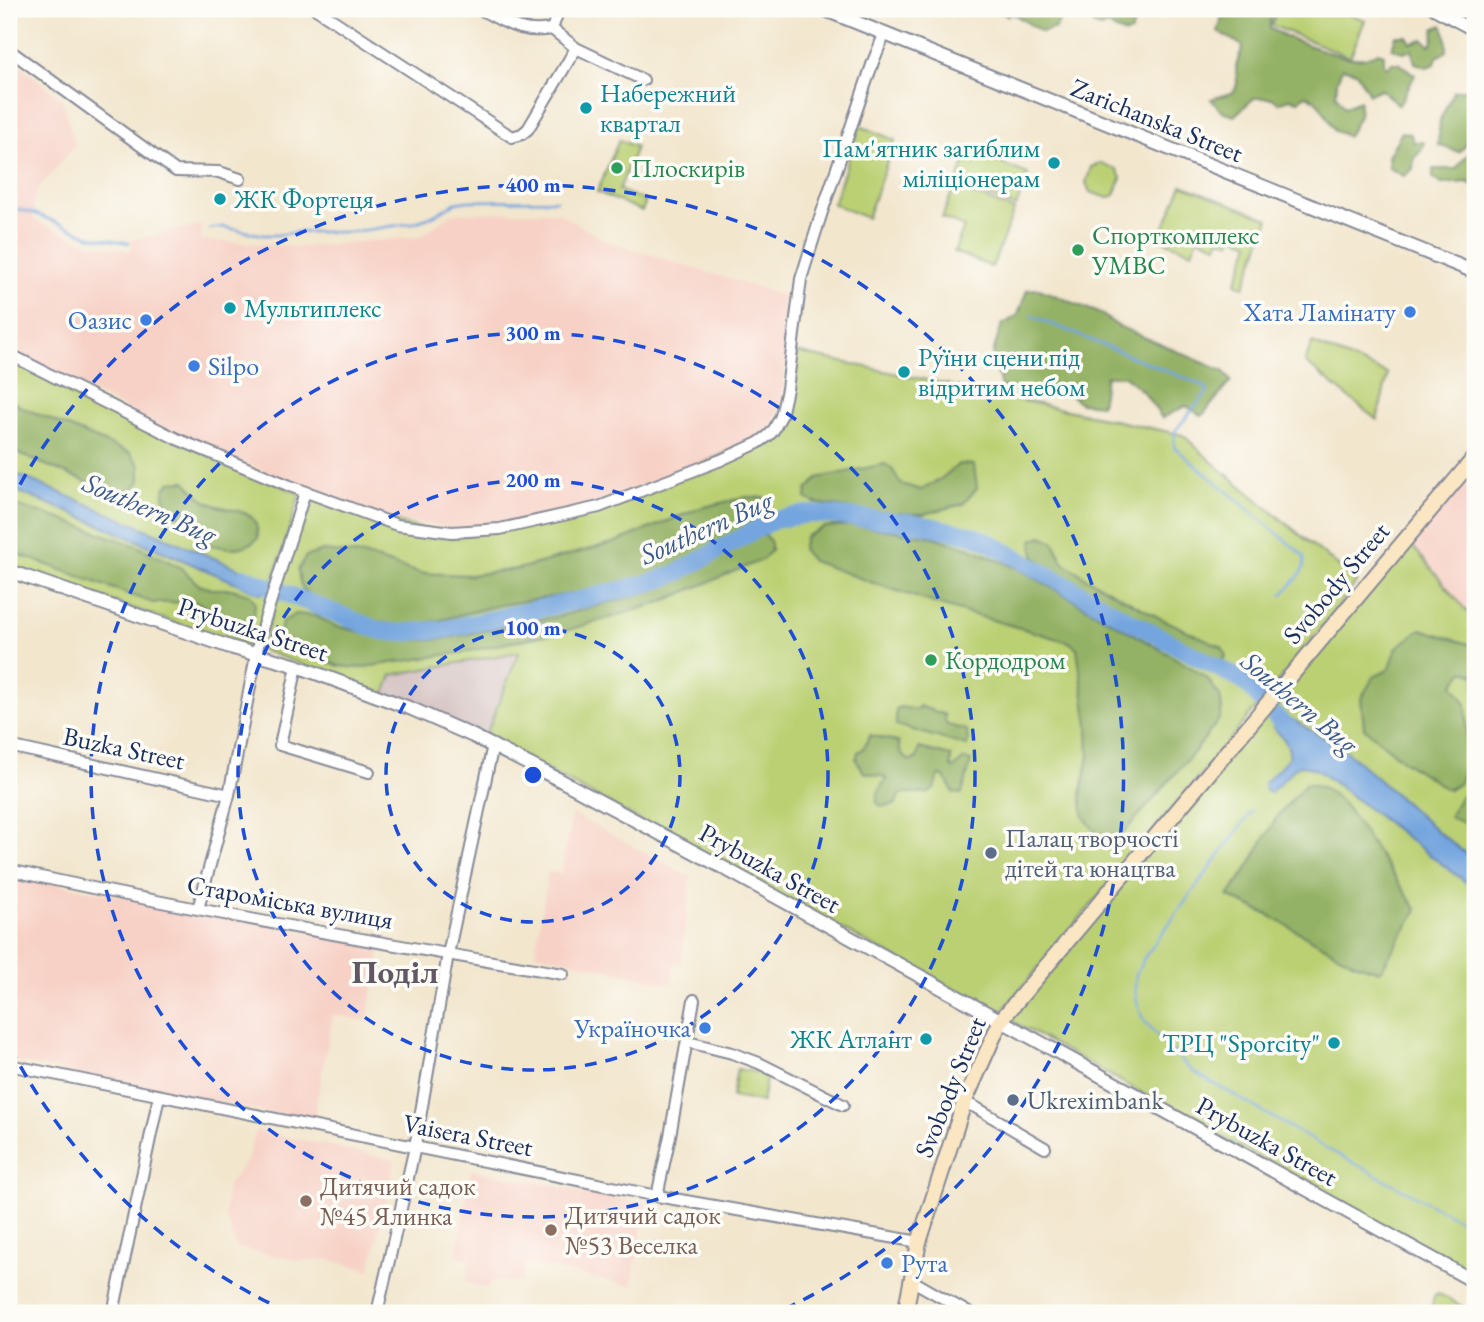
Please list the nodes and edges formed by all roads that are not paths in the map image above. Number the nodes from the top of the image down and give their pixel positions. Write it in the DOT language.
graph roads {
  1 [pos="316,9"];
  2 [pos="480,9"];
  3 [pos="559,9"];
  4 [pos="1434,9"];
  5 [pos="831,10"];
  6 [pos="552,29"];
  7 [pos="1475,31"];
  8 [pos="884,35"];
  9 [pos="576,48"];
  10 [pos="9,50"];
  11 [pos="643,80"];
  12 [pos="240,178"];
  13 [pos="1475,272"];
  14 [pos="9,354"];
  15 [pos="1475,457"];
  16 [pos="305,492"];
  17 [pos="9,571"];
  18 [pos="256,653"];
  19 [pos="297,666"];
  20 [pos="493,746"];
  21 [pos="9,747"];
  22 [pos="369,772"];
  23 [pos="229,795"];
  24 [pos="9,870"];
  25 [pos="198,908"];
  26 [pos="448,954"];
  27 [pos="563,974"];
  28 [pos="694,1000"];
  29 [pos="1001,1020"];
  30 [pos="688,1042"];
  31 [pos="9,1065"];
  32 [pos="159,1096"];
  33 [pos="964,1103"];
  34 [pos="843,1105"];
  35 [pos="415,1147"];
  36 [pos="1045,1148"];
  37 [pos="657,1196"];
  38 [pos="919,1242"];
  39 [pos="911,1280"];
  40 [pos="1475,1282"];
  41 [pos="113,1313"];
  42 [pos="377,1313"];
  43 [pos="905,1313"];
  44 [pos="969,1313"];
  1 -- 9 [label="street"];
  2 -- 6 [label="street"];
  3 -- 6 [label="street"];
  4 -- 7 [label="street"];
  5 -- 8 [label="street, Zarichanska Street"];
  6 -- 9 [label="street"];
  8 -- 13 [label="street, Zarichanska Street"];
  8 -- 16 [label="street"];
  9 -- 11 [label="street"];
  10 -- 12 [label="street"];
  14 -- 16 [label="street"];
  15 -- 29 [label="main road, Svobody Street"];
  16 -- 18 [label="street"];
  17 -- 18 [label="street, Prybuzka Street"];
  18 -- 19 [label="street, Prybuzka Street"];
  18 -- 23 [label="street"];
  19 -- 20 [label="street, Prybuzka Street"];
  19 -- 22 [label="street"];
  20 -- 26 [label="street"];
  20 -- 29 [label="street, Prybuzka Street"];
  21 -- 23 [label="street, Buzka Street"];
  23 -- 25 [label="street"];
  24 -- 25 [label="street, Староміська вулиця"];
  25 -- 26 [label="street, Староміська вулиця"];
  26 -- 27 [label="street, Староміська вулиця"];
  26 -- 35 [label="street"];
  28 -- 30 [label="street"];
  29 -- 33 [label="main road, Svobody Street"];
  29 -- 40 [label="street, Prybuzka Street"];
  30 -- 34 [label="street"];
  30 -- 37 [label="street"];
  31 -- 32 [label="street, Vaisera Street"];
  32 -- 35 [label="street, Vaisera Street"];
  32 -- 41 [label="street"];
  33 -- 36 [label="street"];
  33 -- 38 [label="main road, Svobody Street"];
  35 -- 37 [label="street, Vaisera Street"];
  35 -- 42 [label="street"];
  37 -- 38 [label="street, Vaisera Street"];
  38 -- 39 [label="main road, Svobody Street"];
  39 -- 43 [label="main road, Svobody Street"];
  39 -- 44 [label="street"];
}
